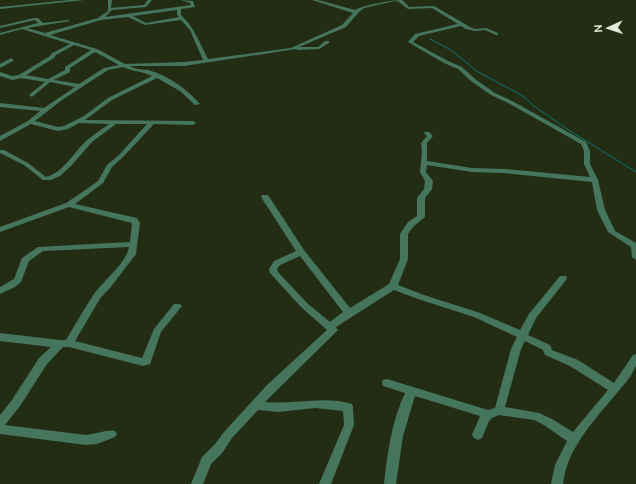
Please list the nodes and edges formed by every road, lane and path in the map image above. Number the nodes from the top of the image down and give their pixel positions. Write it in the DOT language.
graph roads {
  1 [pos="82,0"];
  2 [pos="110,0"];
  3 [pos="150,0"];
  4 [pos="182,0"];
  5 [pos="314,0"];
  6 [pos="395,0"];
  7 [pos="0,8"];
  8 [pos="110,9"];
  9 [pos="178,9"];
  10 [pos="356,12"];
  11 [pos="130,16"];
  12 [pos="183,18"];
  13 [pos="100,19"];
  14 [pos="68,21"];
  15 [pos="42,24"];
  16 [pos="462,24"];
  17 [pos="0,27"];
  18 [pos="23,28"];
  19 [pos="0,34"];
  20 [pos="496,34"];
  21 [pos="43,35"];
  22 [pos="314,39"];
  23 [pos="73,44"];
  24 [pos="292,49"];
  25 [pos="95,50"];
  26 [pos="11,60"];
  27 [pos="206,61"];
  28 [pos="125,65"];
  29 [pos="0,66"];
  30 [pos="0,74"];
  31 [pos="21,76"];
  32 [pos="156,76"];
  33 [pos="50,80"];
  34 [pos="81,86"];
  35 [pos="32,95"];
  36 [pos="197,104"];
  37 [pos="0,105"];
  38 [pos="46,110"];
  39 [pos="30,122"];
  40 [pos="79,122"];
  41 [pos="116,122"];
  42 [pos="152,123"];
  43 [pos="193,124"];
  44 [pos="427,133"];
  45 [pos="0,139"];
  46 [pos="2,151"];
  47 [pos="424,163"];
  48 [pos="595,180"];
  49 [pos="265,197"];
  50 [pos="69,205"];
  51 [pos="0,230"];
  52 [pos="134,244"];
  53 [pos="301,252"];
  54 [pos="636,257"];
  55 [pos="563,278"];
  56 [pos="393,286"];
  57 [pos="0,291"];
  58 [pos="177,306"];
  59 [pos="349,313"];
  60 [pos="329,327"];
  61 [pos="522,336"];
  62 [pos="0,337"];
  63 [pos="65,344"];
  64 [pos="636,358"];
  65 [pos="387,383"];
  66 [pos="615,389"];
  67 [pos="412,390"];
  68 [pos="256,405"];
  69 [pos="500,411"];
  70 [pos="488,414"];
  71 [pos="0,423"];
  72 [pos="0,429"];
  73 [pos="111,434"];
  74 [pos="478,435"];
  75 [pos="575,440"];
  76 [pos="197,484"];
  77 [pos="325,484"];
  78 [pos="390,484"];
  79 [pos="556,484"];
  1 -- 7 [label="street"];
  2 -- 8 [label="street"];
  3 -- 8 [label="street"];
  4 -- 9 [label="street"];
  5 -- 10 [label="street"];
  6 -- 10 [label="street"];
  6 -- 16 [label="street"];
  8 -- 13 [label="street"];
  9 -- 11 [label="street"];
  9 -- 12 [label="street"];
  10 -- 22 [label="street"];
  11 -- 12 [label="street"];
  11 -- 13 [label="street"];
  12 -- 27 [label="street"];
  13 -- 21 [label="street"];
  14 -- 15 [label="street"];
  15 -- 17 [label="street"];
  15 -- 18 [label="street"];
  16 -- 20 [label="street"];
  16 -- 48 [label="street"];
  18 -- 19 [label="street"];
  18 -- 21 [label="street"];
  21 -- 23 [label="street"];
  22 -- 24 [label="street"];
  22 -- 24 [label="street"];
  23 -- 25 [label="street"];
  23 -- 31 [label="street"];
  24 -- 27 [label="street"];
  25 -- 28 [label="street"];
  25 -- 33 [label="street"];
  26 -- 29 [label="street"];
  27 -- 28 [label="street"];
  28 -- 32 [label="street"];
  28 -- 34 [label="street"];
  30 -- 31 [label="street"];
  31 -- 33 [label="street"];
  32 -- 36 [label="street"];
  32 -- 40 [label="street"];
  33 -- 34 [label="street"];
  33 -- 35 [label="street"];
  34 -- 38 [label="street"];
  37 -- 38 [label="street"];
  38 -- 39 [label="street"];
  39 -- 40 [label="street"];
  39 -- 45 [label="street"];
  40 -- 41 [label="street"];
  41 -- 42 [label="street"];
  41 -- 46 [label="street"];
  42 -- 43 [label="street"];
  42 -- 50 [label="street"];
  44 -- 47 [label="street"];
  47 -- 48 [label="street"];
  47 -- 56 [label="street"];
  48 -- 54 [label="street"];
  49 -- 53 [label="street"];
  50 -- 51 [label="street"];
  50 -- 52 [label="street"];
  52 -- 57 [label="street"];
  52 -- 63 [label="street"];
  53 -- 59 [label="street"];
  53 -- 60 [label="street"];
  55 -- 61 [label="street"];
  56 -- 59 [label="street"];
  56 -- 61 [label="street"];
  58 -- 63 [label="street"];
  59 -- 60 [label="street"];
  60 -- 68 [label="street"];
  61 -- 66 [label="street"];
  61 -- 69 [label="street"];
  62 -- 63 [label="street"];
  63 -- 71 [label="street"];
  64 -- 66 [label="street"];
  65 -- 67 [label="street"];
  66 -- 75 [label="street"];
  67 -- 70 [label="street"];
  67 -- 78 [label="street"];
  68 -- 76 [label="street"];
  68 -- 77 [label="street"];
  69 -- 70 [label="street"];
  69 -- 75 [label="street"];
  70 -- 74 [label="street"];
  72 -- 73 [label="street"];
  75 -- 79 [label="street"];
}
